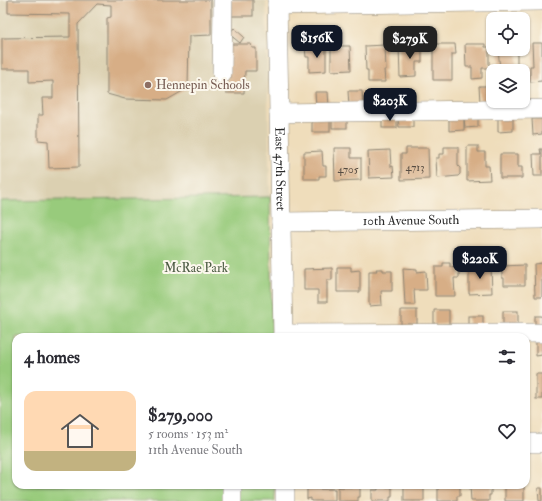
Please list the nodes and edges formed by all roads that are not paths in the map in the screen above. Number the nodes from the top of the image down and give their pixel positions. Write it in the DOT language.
graph roads {
  1 [pos="223,0"];
  2 [pos="542,1"];
  3 [pos="277,2"];
  4 [pos="222,74"];
  5 [pos="542,109"];
  6 [pos="279,113"];
  7 [pos="542,219"];
  8 [pos="281,222"];
  9 [pos="542,332"];
  10 [pos="283,333"];
  11 [pos="477,333"];
  12 [pos="530,443"];
  13 [pos="542,443"];
  14 [pos="232,489"];
  15 [pos="285,489"];
  16 [pos="232,501"];
  17 [pos="285,501"];
  1 -- 4 [label="street"];
  2 -- 3 [label="street"];
  3 -- 6 [label="street, East 47th Street"];
  5 -- 6 [label="street"];
  6 -- 8 [label="street, East 47th Street"];
  7 -- 8 [label="street, 10th Avenue South"];
  8 -- 10 [label="street, East 47th Street"];
  9 -- 11 [label="street"];
  12 -- 13 [label="street"];
  14 -- 16 [label="street"];
  15 -- 17 [label="street"];
}
